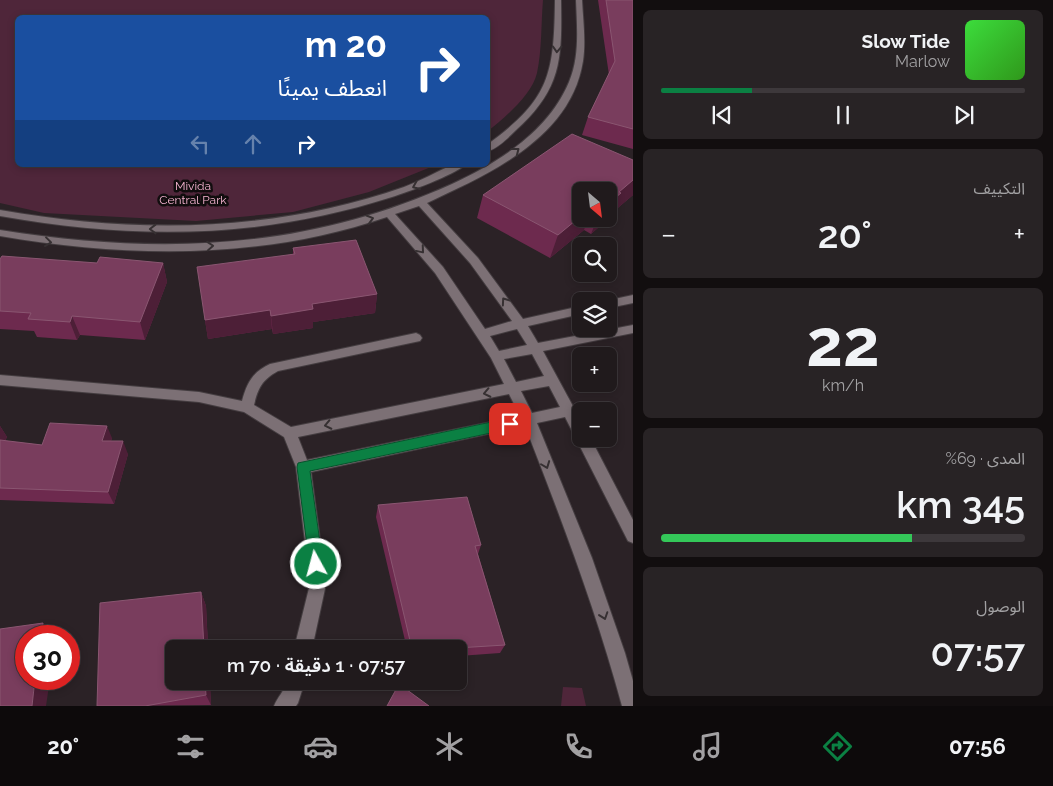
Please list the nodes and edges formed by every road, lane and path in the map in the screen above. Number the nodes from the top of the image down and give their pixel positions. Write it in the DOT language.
graph roads {
  1 [pos="558,0"];
  2 [pos="579,0"];
  3 [pos="490,146"];
  4 [pos="456,167"];
  5 [pos="420,202"];
  6 [pos="0,213"];
  7 [pos="389,214"];
  8 [pos="0,233"];
  9 [pos="633,300"];
  10 [pos="617,303"];
  11 [pos="572,312"];
  12 [pos="520,323"];
  13 [pos="633,329"];
  14 [pos="483,334"];
  15 [pos="416,338"];
  16 [pos="534,348"];
  17 [pos="496,356"];
  18 [pos="0,380"];
  19 [pos="552,380"];
  20 [pos="513,388"];
  21 [pos="247,407"];
  22 [pos="569,412"];
  23 [pos="572,418"];
  24 [pos="529,420"];
  25 [pos="289,433"];
  26 [pos="588,447"];
  27 [pos="303,467"];
  28 [pos="633,536"];
  29 [pos="305,640"];
  30 [pos="294,690"];
  31 [pos="283,706"];
  32 [pos="632,706"];
  1 -- 3 [label="street, one-way"];
  5 -- 2 [label="street, one-way"];
  4 -- 6 [label="street, one-way"];
  5 -- 7 [label="street"];
  12 -- 5 [label="street, one-way"];
  8 -- 7 [label="street, one-way"];
  7 -- 14 [label="street, one-way"];
  9 -- 10 [label="street"];
  11 -- 12 [label="street"];
  12 -- 14 [label="street"];
  12 -- 16 [label="street"];
  13 -- 16 [label="street"];
  14 -- 17 [label="street"];
  15 -- 21 [label="street"];
  16 -- 17 [label="street"];
  16 -- 19 [label="street"];
  17 -- 20 [label="street"];
  18 -- 21 [label="street"];
  19 -- 20 [label="street"];
  19 -- 22 [label="street"];
  20 -- 24 [label="street"];
  20 -- 25 [label="street, one-way"];
  21 -- 25 [label="street"];
  22 -- 23 [label="street"];
  22 -- 24 [label="street"];
  24 -- 27 [label="street"];
  24 -- 32 [label="street, one-way"];
  25 -- 27 [label="street"];
  26 -- 28 [label="street"];
  27 -- 29 [label="street"];
  30 -- 31 [label="street"];
}
